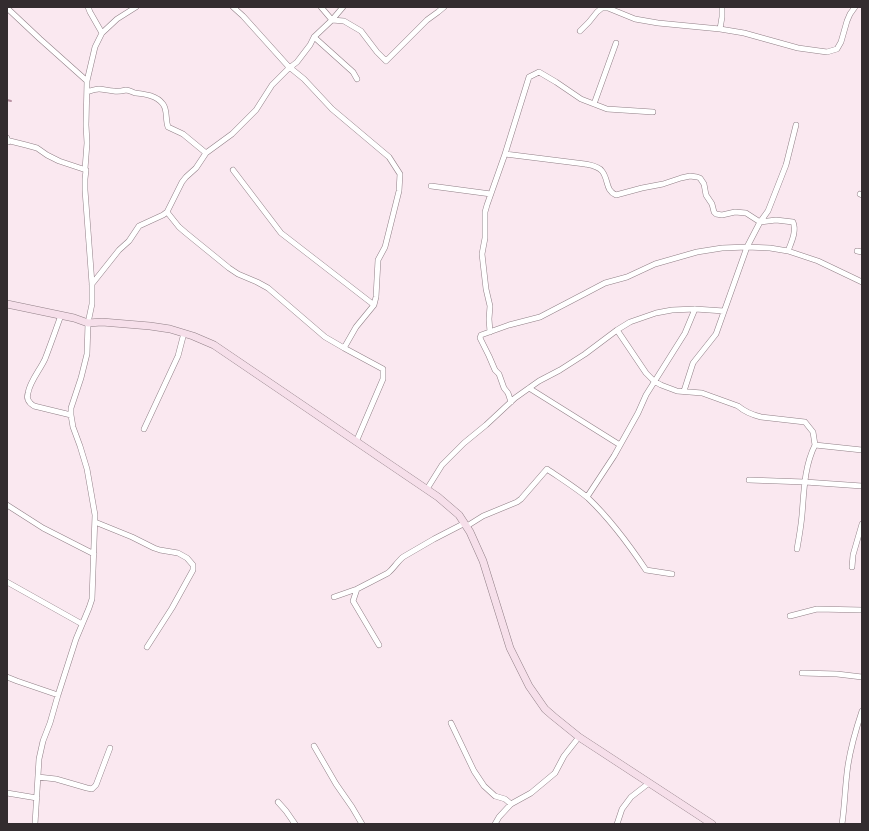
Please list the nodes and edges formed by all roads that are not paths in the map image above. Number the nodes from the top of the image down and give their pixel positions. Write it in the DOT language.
graph roads {
  1 [pos="88,7"];
  2 [pos="136,7"];
  3 [pos="233,7"];
  4 [pos="321,7"];
  5 [pos="343,7"];
  6 [pos="444,7"];
  7 [pos="722,7"];
  8 [pos="855,7"];
  9 [pos="7,8"];
  10 [pos="332,20"];
  11 [pos="720,29"];
  12 [pos="580,31"];
  13 [pos="102,33"];
  14 [pos="314,37"];
  15 [pos="616,43"];
  16 [pos="290,68"];
  17 [pos="357,79"];
  18 [pos="87,81"];
  19 [pos="86,92"];
  20 [pos="594,104"];
  21 [pos="653,112"];
  22 [pos="796,125"];
  23 [pos="7,138"];
  24 [pos="206,153"];
  25 [pos="505,154"];
  26 [pos="86,170"];
  27 [pos="233,170"];
  28 [pos="431,186"];
  29 [pos="491,194"];
  30 [pos="167,212"];
  31 [pos="760,222"];
  32 [pos="747,247"];
  33 [pos="788,251"];
  34 [pos="862,282"];
  35 [pos="92,284"];
  36 [pos="7,304"];
  37 [pos="374,305"];
  38 [pos="695,309"];
  39 [pos="724,311"];
  40 [pos="58,315"];
  41 [pos="88,323"];
  42 [pos="616,330"];
  43 [pos="490,332"];
  44 [pos="184,333"];
  45 [pos="344,348"];
  46 [pos="654,381"];
  47 [pos="529,388"];
  48 [pos="684,391"];
  49 [pos="511,402"];
  50 [pos="71,415"];
  51 [pos="144,429"];
  52 [pos="356,442"];
  53 [pos="620,445"];
  54 [pos="815,446"];
  55 [pos="861,449"];
  56 [pos="749,480"];
  57 [pos="805,482"];
  58 [pos="862,486"];
  59 [pos="427,489"];
  60 [pos="587,497"];
  61 [pos="7,505"];
  62 [pos="96,522"];
  63 [pos="862,524"];
  64 [pos="466,525"];
  65 [pos="797,549"];
  66 [pos="94,554"];
  67 [pos="852,567"];
  68 [pos="672,574"];
  69 [pos="7,582"];
  70 [pos="357,589"];
  71 [pos="334,597"];
  72 [pos="862,610"];
  73 [pos="790,616"];
  74 [pos="82,624"];
  75 [pos="379,645"];
  76 [pos="147,647"];
  77 [pos="802,673"];
  78 [pos="7,677"];
  79 [pos="862,677"];
  80 [pos="58,695"];
  81 [pos="862,711"];
  82 [pos="451,723"];
  83 [pos="579,737"];
  84 [pos="314,746"];
  85 [pos="110,748"];
  86 [pos="38,777"];
  87 [pos="649,783"];
  88 [pos="7,793"];
  89 [pos="37,798"];
  90 [pos="278,802"];
  91 [pos="511,804"];
  92 [pos="35,824"];
  93 [pos="295,824"];
  94 [pos="362,824"];
  95 [pos="496,824"];
  96 [pos="618,824"];
  97 [pos="712,824"];
  98 [pos="842,824"];
  1 -- 13 [label="street"];
  2 -- 13 [label="street"];
  3 -- 16 [label="street"];
  4 -- 10 [label="street"];
  5 -- 10 [label="street"];
  6 -- 10 [label="street"];
  7 -- 11 [label="street"];
  8 -- 11 [label="street"];
  9 -- 18 [label="street"];
  10 -- 14 [label="street"];
  11 -- 12 [label="street"];
  13 -- 18 [label="street"];
  14 -- 16 [label="street"];
  14 -- 17 [label="street"];
  15 -- 20 [label="street"];
  16 -- 24 [label="street"];
  16 -- 37 [label="street"];
  18 -- 19 [label="street"];
  19 -- 24 [label="street"];
  19 -- 26 [label="street"];
  20 -- 21 [label="street"];
  20 -- 25 [label="street"];
  22 -- 31 [label="street"];
  23 -- 26 [label="street"];
  24 -- 30 [label="street"];
  25 -- 29 [label="street"];
  25 -- 31 [label="street"];
  26 -- 35 [label="street"];
  27 -- 37 [label="street"];
  28 -- 29 [label="street"];
  29 -- 43 [label="street"];
  30 -- 35 [label="street"];
  30 -- 45 [label="street"];
  31 -- 32 [label="street"];
  31 -- 33 [label="street"];
  32 -- 33 [label="street"];
  32 -- 39 [label="street"];
  32 -- 43 [label="street"];
  33 -- 34 [label="street"];
  35 -- 41 [label="street"];
  36 -- 40 [label="main road"];
  37 -- 45 [label="street"];
  38 -- 39 [label="street"];
  38 -- 42 [label="street"];
  38 -- 46 [label="street"];
  39 -- 48 [label="street"];
  40 -- 41 [label="main road"];
  40 -- 50 [label="street"];
  41 -- 44 [label="main road"];
  41 -- 50 [label="street"];
  42 -- 46 [label="street"];
  42 -- 47 [label="street"];
  43 -- 49 [label="street"];
  44 -- 51 [label="street"];
  44 -- 52 [label="main road"];
  45 -- 52 [label="street"];
  46 -- 48 [label="street"];
  46 -- 53 [label="street"];
  47 -- 49 [label="street"];
  47 -- 53 [label="street"];
  48 -- 54 [label="street"];
  49 -- 59 [label="street"];
  50 -- 62 [label="street"];
  52 -- 59 [label="main road"];
  53 -- 60 [label="street"];
  54 -- 55 [label="street"];
  54 -- 57 [label="street"];
  56 -- 57 [label="street"];
  57 -- 58 [label="street"];
  57 -- 65 [label="street"];
  59 -- 64 [label="main road"];
  60 -- 64 [label="street"];
  60 -- 68 [label="street"];
  61 -- 66 [label="street"];
  62 -- 66 [label="street"];
  62 -- 76 [label="street"];
  63 -- 67 [label="street"];
  64 -- 70 [label="street"];
  64 -- 83 [label="main road"];
  66 -- 74 [label="street"];
  69 -- 74 [label="street"];
  70 -- 71 [label="street"];
  70 -- 75 [label="street"];
  72 -- 73 [label="street"];
  74 -- 80 [label="street"];
  77 -- 79 [label="street"];
  78 -- 80 [label="street"];
  80 -- 86 [label="street"];
  81 -- 98 [label="street"];
  82 -- 91 [label="street"];
  83 -- 87 [label="main road"];
  83 -- 91 [label="street"];
  84 -- 94 [label="street"];
  85 -- 86 [label="street"];
  86 -- 89 [label="street"];
  87 -- 96 [label="street"];
  87 -- 97 [label="main road"];
  88 -- 89 [label="street"];
  89 -- 92 [label="street"];
  90 -- 93 [label="street"];
  91 -- 95 [label="street"];
}
